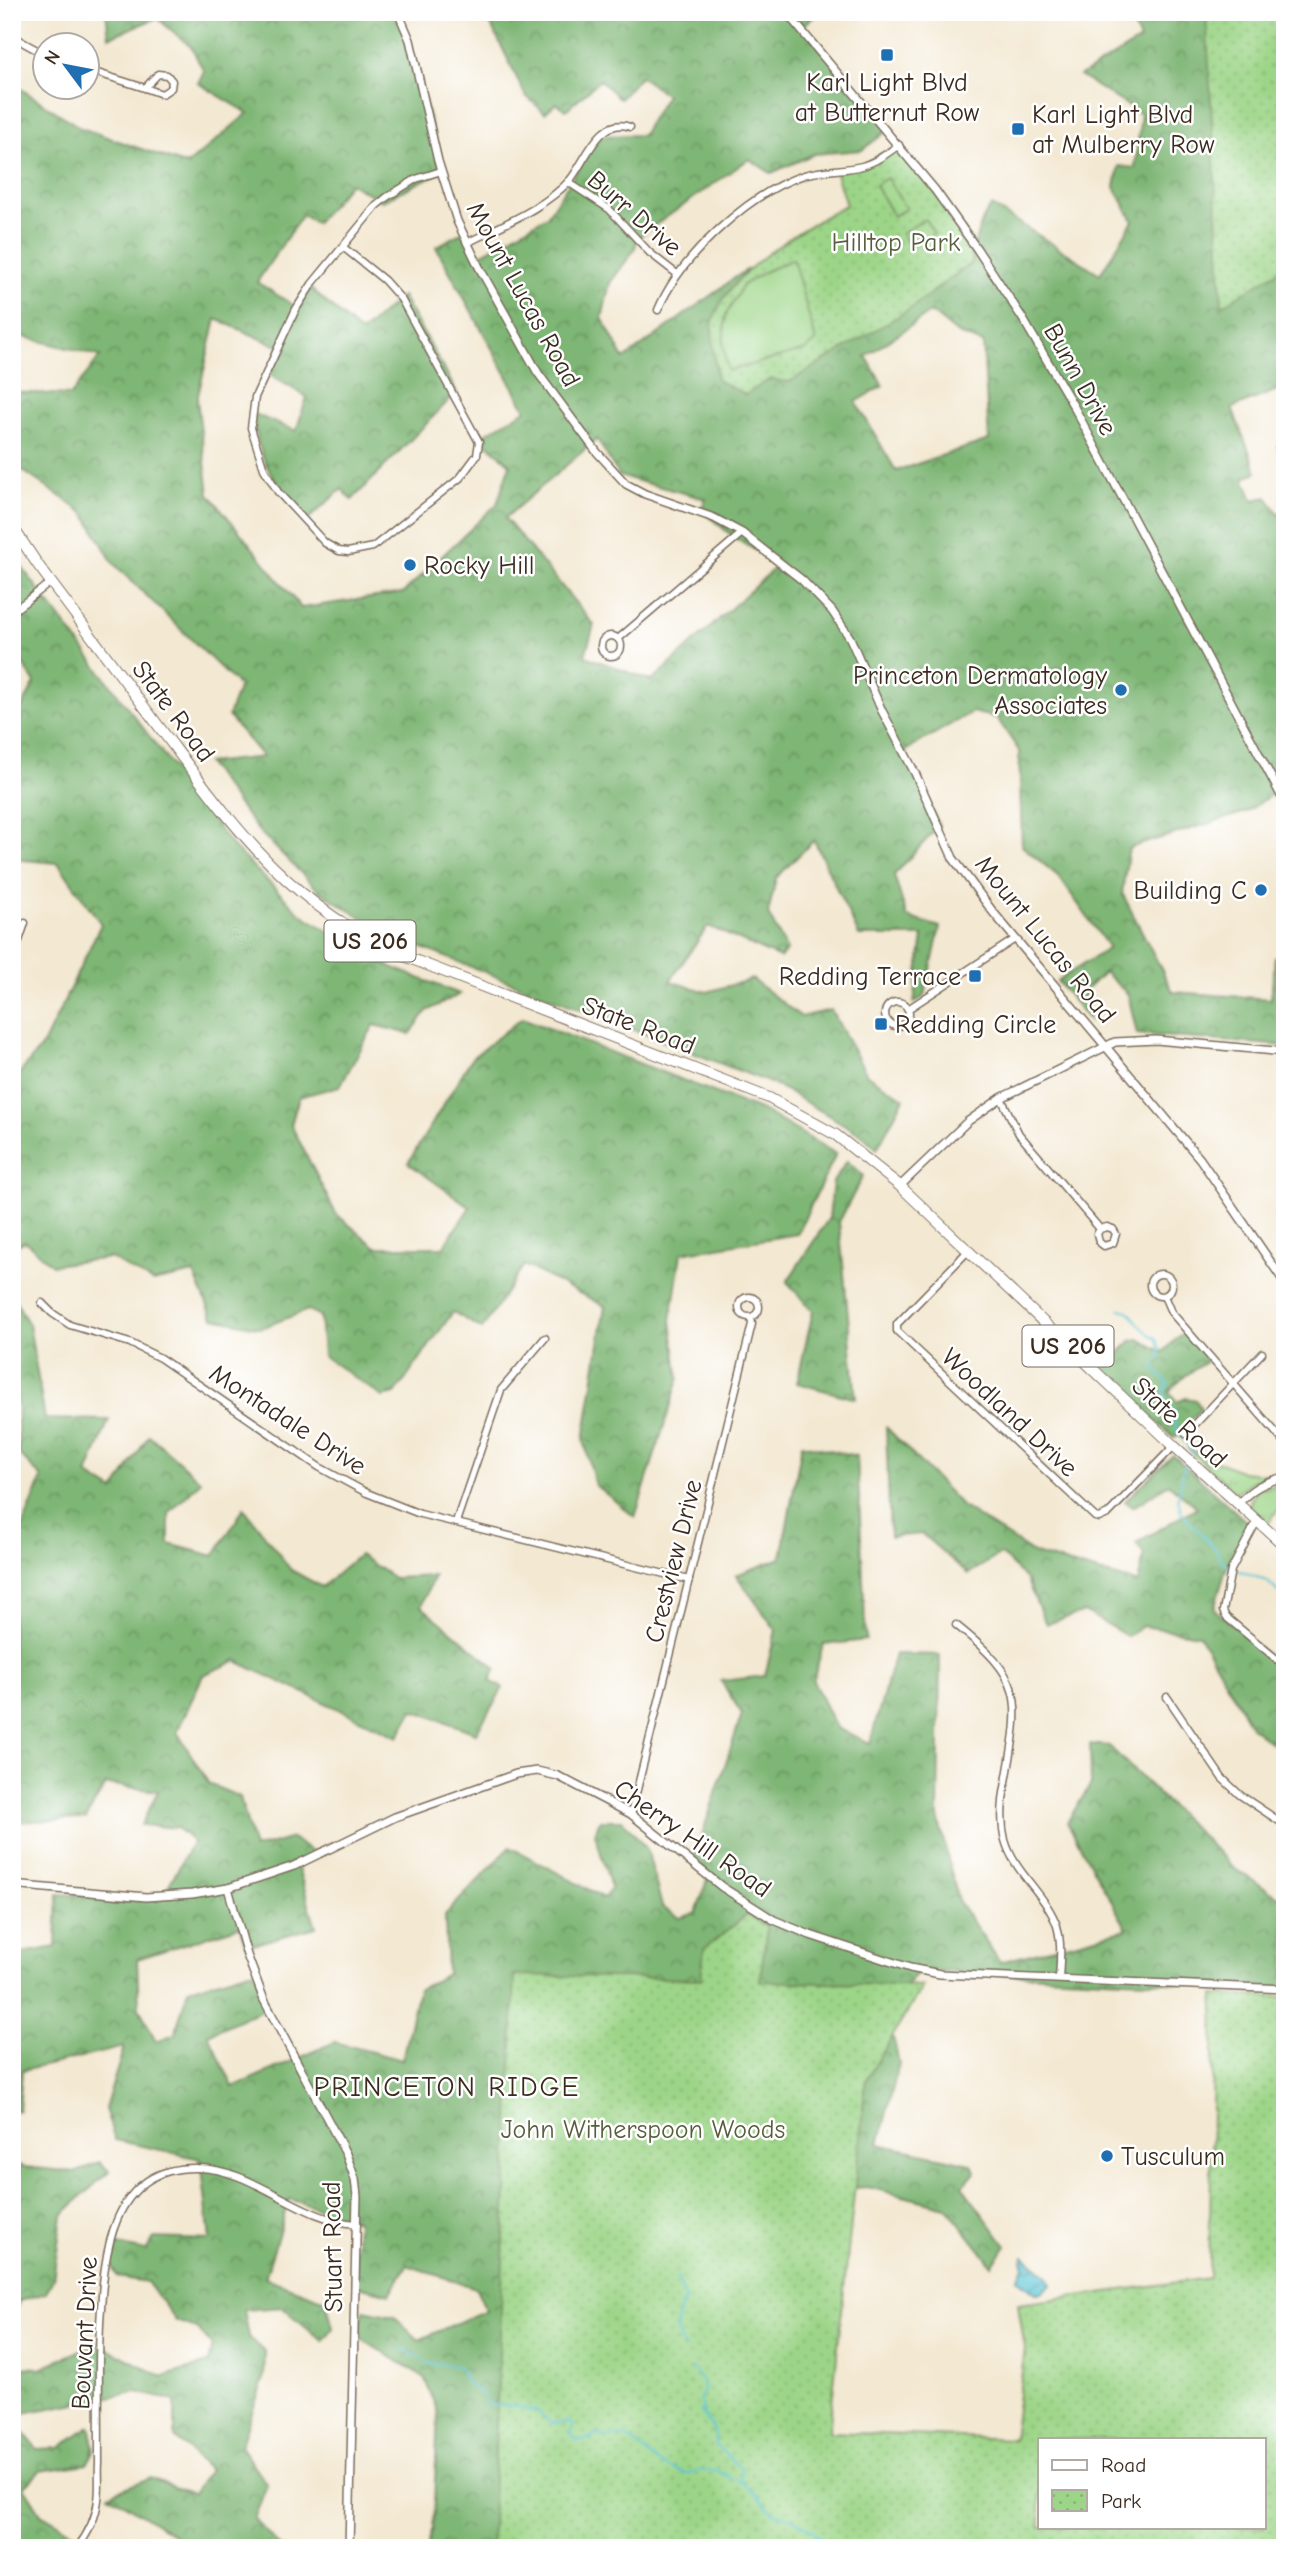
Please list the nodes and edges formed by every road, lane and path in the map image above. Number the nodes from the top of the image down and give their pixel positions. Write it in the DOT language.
graph roads {
  1 [pos="398,12"];
  2 [pos="786,12"];
  3 [pos="12,34"];
  4 [pos="32,48"];
  5 [pos="102,74"];
  6 [pos="145,88"];
  7 [pos="630,127"];
  8 [pos="899,145"];
  9 [pos="441,171"];
  10 [pos="568,182"];
  11 [pos="467,243"];
  12 [pos="343,247"];
  13 [pos="677,274"];
  14 [pos="658,310"];
  15 [pos="1285,438"];
  16 [pos="1285,455"];
  17 [pos="12,526"];
  18 [pos="742,533"];
  19 [pos="51,582"];
  20 [pos="12,612"];
  21 [pos="618,639"];
  22 [pos="1285,803"];
  23 [pos="25,923"];
  24 [pos="1016,939"];
  25 [pos="12,961"];
  26 [pos="908,1009"];
  27 [pos="1105,1046"];
  28 [pos="1285,1052"];
  29 [pos="1001,1098"];
  30 [pos="900,1186"];
  31 [pos="1100,1229"];
  32 [pos="968,1251"];
  33 [pos="1285,1283"];
  34 [pos="1164,1296"];
  35 [pos="43,1303"];
  36 [pos="751,1317"];
  37 [pos="545,1338"];
  38 [pos="1262,1353"];
  39 [pos="1233,1383"];
  40 [pos="1186,1434"];
  41 [pos="1285,1443"];
  42 [pos="1174,1446"];
  43 [pos="1285,1477"];
  44 [pos="1238,1504"];
  45 [pos="1257,1521"];
  46 [pos="456,1522"];
  47 [pos="1285,1546"];
  48 [pos="689,1580"];
  49 [pos="956,1625"];
  50 [pos="1285,1666"];
  51 [pos="1167,1698"];
  52 [pos="631,1814"];
  53 [pos="1285,1825"];
  54 [pos="12,1885"];
  55 [pos="228,1888"];
  56 [pos="1059,1979"];
  57 [pos="1285,1989"];
  58 [pos="357,2224"];
  59 [pos="77,2548"];
  60 [pos="349,2548"];
  1 -- 9 [label="street, Mount Lucas Road"];
  2 -- 8 [label="street, Bunn Drive"];
  3 -- 4 [label="street"];
  5 -- 6 [label="street"];
  7 -- 10 [label="street"];
  8 -- 13 [label="street"];
  8 -- 22 [label="street, Bunn Drive"];
  9 -- 11 [label="street, Mount Lucas Road"];
  9 -- 12 [label="street"];
  10 -- 11 [label="street"];
  10 -- 13 [label="street, Burr Drive"];
  11 -- 18 [label="street, Mount Lucas Road"];
  12 -- 12 [label="street"];
  13 -- 14 [label="street"];
  15 -- 16 [label="street"];
  17 -- 19 [label="highway, State Road / US 206"];
  18 -- 21 [label="street"];
  18 -- 24 [label="street, Mount Lucas Road"];
  19 -- 20 [label="street"];
  19 -- 30 [label="highway, State Road / US 206"];
  23 -- 25 [label="street"];
  24 -- 26 [label="street"];
  24 -- 27 [label="street, Mount Lucas Road"];
  27 -- 28 [label="street"];
  27 -- 29 [label="street"];
  27 -- 33 [label="street, Mount Lucas Road"];
  29 -- 30 [label="street"];
  29 -- 31 [label="street"];
  30 -- 32 [label="highway, State Road / US 206"];
  32 -- 42 [label="highway, State Road / US 206"];
  32 -- 42 [label="street, Woodland Drive"];
  34 -- 39 [label="street"];
  35 -- 46 [label="street, Montadale Drive"];
  36 -- 48 [label="street, Crestview Drive"];
  37 -- 46 [label="street"];
  38 -- 39 [label="street"];
  39 -- 40 [label="street"];
  39 -- 41 [label="street"];
  42 -- 44 [label="highway, State Road / US 206"];
  43 -- 44 [label="street"];
  44 -- 45 [label="highway, State Road / US 206"];
  45 -- 47 [label="highway, State Road / US 206"];
  45 -- 50 [label="street"];
  46 -- 48 [label="street, Montadale Drive"];
  48 -- 52 [label="street, Crestview Drive"];
  49 -- 56 [label="street"];
  51 -- 53 [label="street"];
  52 -- 55 [label="street, Cherry Hill Road"];
  52 -- 56 [label="street, Cherry Hill Road"];
  54 -- 55 [label="street, Cherry Hill Road"];
  55 -- 58 [label="street, Stuart Road"];
  56 -- 57 [label="street, Cherry Hill Road"];
  58 -- 59 [label="street, Bouvant Drive"];
  58 -- 60 [label="street, Stuart Road"];
}
